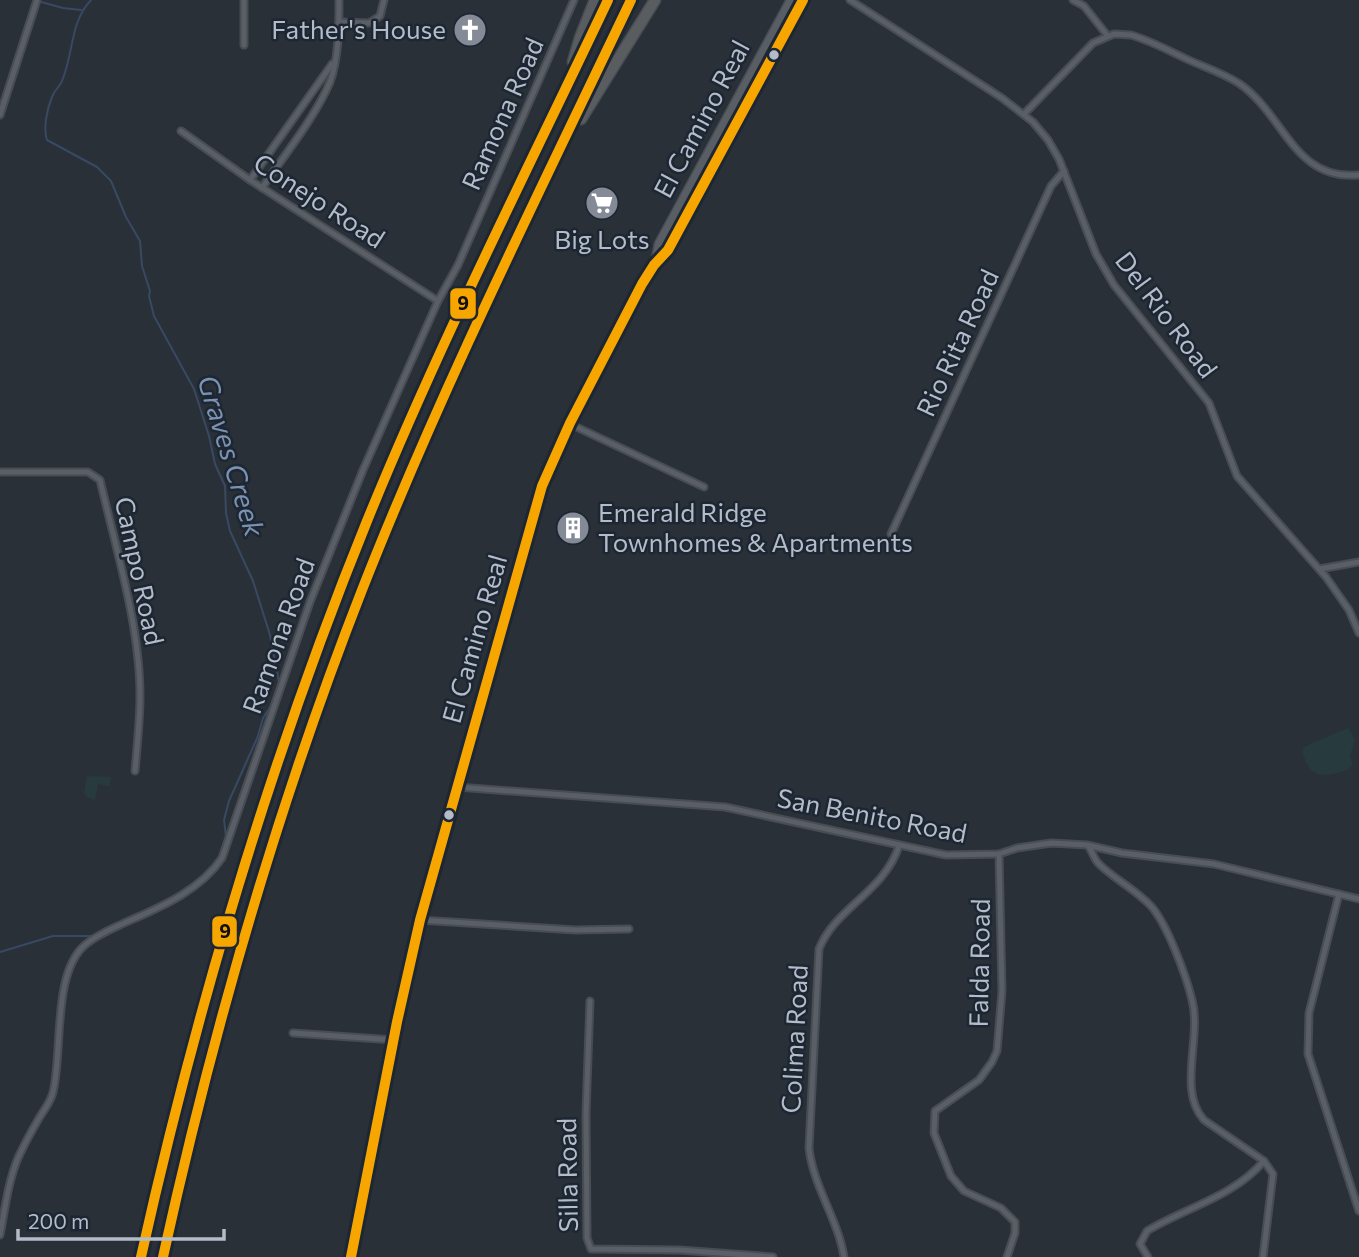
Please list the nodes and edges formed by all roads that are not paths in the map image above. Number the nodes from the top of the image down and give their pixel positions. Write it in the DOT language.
graph roads {
  1 [pos="37,0"];
  2 [pos="244,0"];
  3 [pos="339,0"];
  4 [pos="384,0"];
  5 [pos="574,0"];
  6 [pos="595,0"];
  7 [pos="608,0"];
  8 [pos="631,0"];
  9 [pos="655,0"];
  10 [pos="791,0"];
  11 [pos="803,0"];
  12 [pos="850,0"];
  13 [pos="1073,0"];
  14 [pos="339,22"];
  15 [pos="1107,35"];
  16 [pos="244,45"];
  17 [pos="334,61"];
  18 [pos="567,87"];
  19 [pos="1024,114"];
  20 [pos="0,115"];
  21 [pos="181,131"];
  22 [pos="556,158"];
  23 [pos="1064,171"];
  24 [pos="1359,175"];
  25 [pos="250,180"];
  26 [pos="262,188"];
  27 [pos="656,260"];
  28 [pos="438,301"];
  29 [pos="570,424"];
  30 [pos="0,472"];
  31 [pos="704,487"];
  32 [pos="891,534"];
  33 [pos="1359,562"];
  34 [pos="1319,569"];
  35 [pos="1359,633"];
  36 [pos="135,771"];
  37 [pos="457,787"];
  38 [pos="1087,845"];
  39 [pos="899,846"];
  40 [pos="999,854"];
  41 [pos="1339,894"];
  42 [pos="1359,899"];
  43 [pos="420,920"];
  44 [pos="629,929"];
  45 [pos="590,1001"];
  46 [pos="293,1033"];
  47 [pos="394,1040"];
  48 [pos="1264,1161"];
  49 [pos="1359,1211"];
  50 [pos="0,1235"];
  51 [pos="141,1257"];
  52 [pos="163,1257"];
  53 [pos="351,1257"];
  54 [pos="773,1257"];
  55 [pos="844,1257"];
  56 [pos="1007,1257"];
  57 [pos="1147,1257"];
  58 [pos="1263,1257"];
  1 -- 20 [label="street"];
  2 -- 16 [label="street"];
  3 -- 14 [label="street"];
  4 -- 14 [label="street"];
  5 -- 28 [label="street, Ramona Road"];
  6 -- 18 [label="highway"];
  7 -- 18 [label="highway"];
  8 -- 22 [label="highway"];
  9 -- 22 [label="highway"];
  10 -- 27 [label="main road, El Camino Real"];
  11 -- 27 [label="main road, El Camino Real"];
  12 -- 19 [label="street, Del Rio Road"];
  13 -- 15 [label="street"];
  14 -- 17 [label="street"];
  15 -- 19 [label="street"];
  15 -- 24 [label="street"];
  17 -- 25 [label="street"];
  17 -- 26 [label="street"];
  18 -- 51 [label="highway"];
  19 -- 23 [label="street, Del Rio Road"];
  21 -- 25 [label="street, Conejo Road"];
  22 -- 52 [label="highway"];
  23 -- 32 [label="street, Rio Rita Road"];
  23 -- 34 [label="street, Del Rio Road"];
  25 -- 26 [label="street, Conejo Road"];
  26 -- 28 [label="street, Conejo Road"];
  27 -- 29 [label="main road, El Camino Real"];
  28 -- 50 [label="street, Ramona Road"];
  29 -- 31 [label="street"];
  29 -- 37 [label="main road, El Camino Real"];
  30 -- 36 [label="street, Campo Road"];
  33 -- 34 [label="street"];
  34 -- 35 [label="street, Del Rio Road"];
  37 -- 39 [label="street, San Benito Road"];
  37 -- 43 [label="main road, El Camino Real"];
  38 -- 40 [label="street, San Benito Road"];
  38 -- 41 [label="street, San Benito Road"];
  38 -- 48 [label="street"];
  39 -- 40 [label="street, San Benito Road"];
  39 -- 55 [label="street, Colima Road"];
  40 -- 56 [label="street, Falda Road"];
  41 -- 42 [label="street, San Benito Road"];
  41 -- 49 [label="street"];
  43 -- 44 [label="street"];
  43 -- 47 [label="main road, El Camino Real"];
  45 -- 54 [label="street, Silla Road"];
  46 -- 47 [label="street"];
  47 -- 53 [label="main road, El Camino Real"];
  48 -- 57 [label="street"];
  48 -- 58 [label="street"];
}
